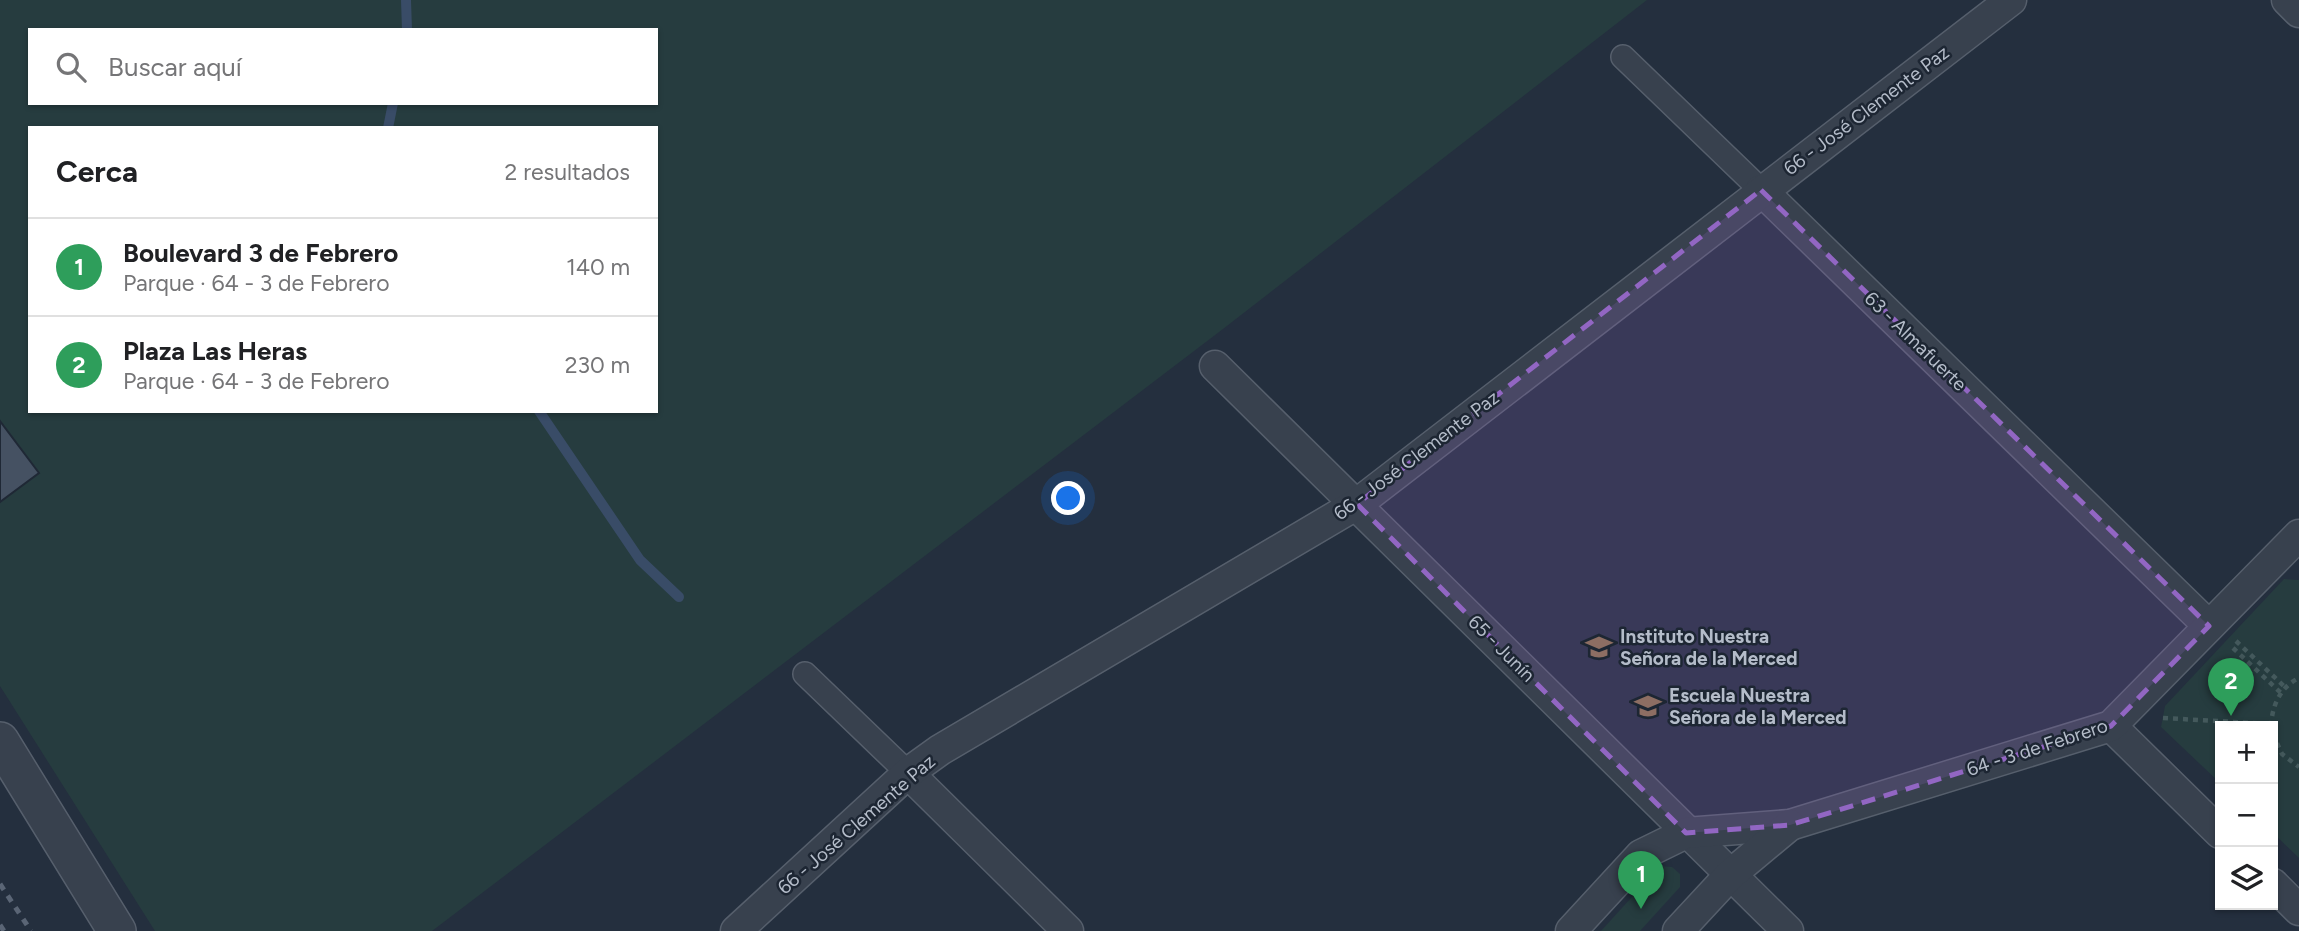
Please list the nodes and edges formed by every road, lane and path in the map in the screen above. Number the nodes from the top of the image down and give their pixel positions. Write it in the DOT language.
graph roads {
  1 [pos="2011,0"];
  2 [pos="2287,0"];
  3 [pos="2299,12"];
  4 [pos="1623,57"];
  5 [pos="1761,190"];
  6 [pos="1215,366"];
  7 [pos="1357,503"];
  8 [pos="2299,536"];
  9 [pos="2218,630"];
  10 [pos="805,674"];
  11 [pos="2299,678"];
  12 [pos="2286,688"];
  13 [pos="2281,693"];
  14 [pos="2116,721"];
  15 [pos="2271,721"];
  16 [pos="2215,724"];
  17 [pos="0,741"];
  18 [pos="2278,745"];
  19 [pos="2299,767"];
  20 [pos="908,773"];
  21 [pos="1790,825"];
  22 [pos="2215,828"];
  23 [pos="1686,833"];
  24 [pos="1730,875"];
  25 [pos="2278,889"];
  26 [pos="2299,910"];
  27 [pos="117,931"];
  28 [pos="736,931"];
  29 [pos="1068,931"];
  30 [pos="1571,931"];
  31 [pos="1678,931"];
  32 [pos="1788,931"];
  1 -- 5 [label="street, 66 - José Clemente Paz"];
  2 -- 3 [label="street"];
  4 -- 5 [label="street, 63 - Almafuerte"];
  5 -- 7 [label="street, 66 - José Clemente Paz"];
  5 -- 9 [label="street, 63 - Almafuerte"];
  6 -- 7 [label="street, 65 - Junín"];
  7 -- 20 [label="street, 66 - José Clemente Paz"];
  7 -- 23 [label="street, 65 - Junín"];
  8 -- 9 [label="street, 64 - 3 de Febrero"];
  9 -- 12 [label="path"];
  9 -- 13 [label="path"];
  9 -- 14 [label="street, 64 - 3 de Febrero"];
  10 -- 20 [label="street"];
  11 -- 12 [label="path"];
  12 -- 13 [label="path"];
  13 -- 15 [label="path"];
  14 -- 16 [label="path"];
  14 -- 21 [label="street, 64 - 3 de Febrero"];
  14 -- 22 [label="street"];
  17 -- 27 [label="street"];
  18 -- 19 [label="path"];
  20 -- 28 [label="street, 66 - José Clemente Paz"];
  20 -- 29 [label="street"];
  21 -- 23 [label="street, 64 - 3 de Febrero"];
  21 -- 24 [label="street, 64 - 3 de Febrero"];
  23 -- 24 [label="street, 65 - Junín"];
  23 -- 30 [label="street, 64 - 3 de Febrero"];
  24 -- 31 [label="street, 64 - 3 de Febrero"];
  24 -- 32 [label="street, 65 - Junín"];
  25 -- 26 [label="street"];
}
